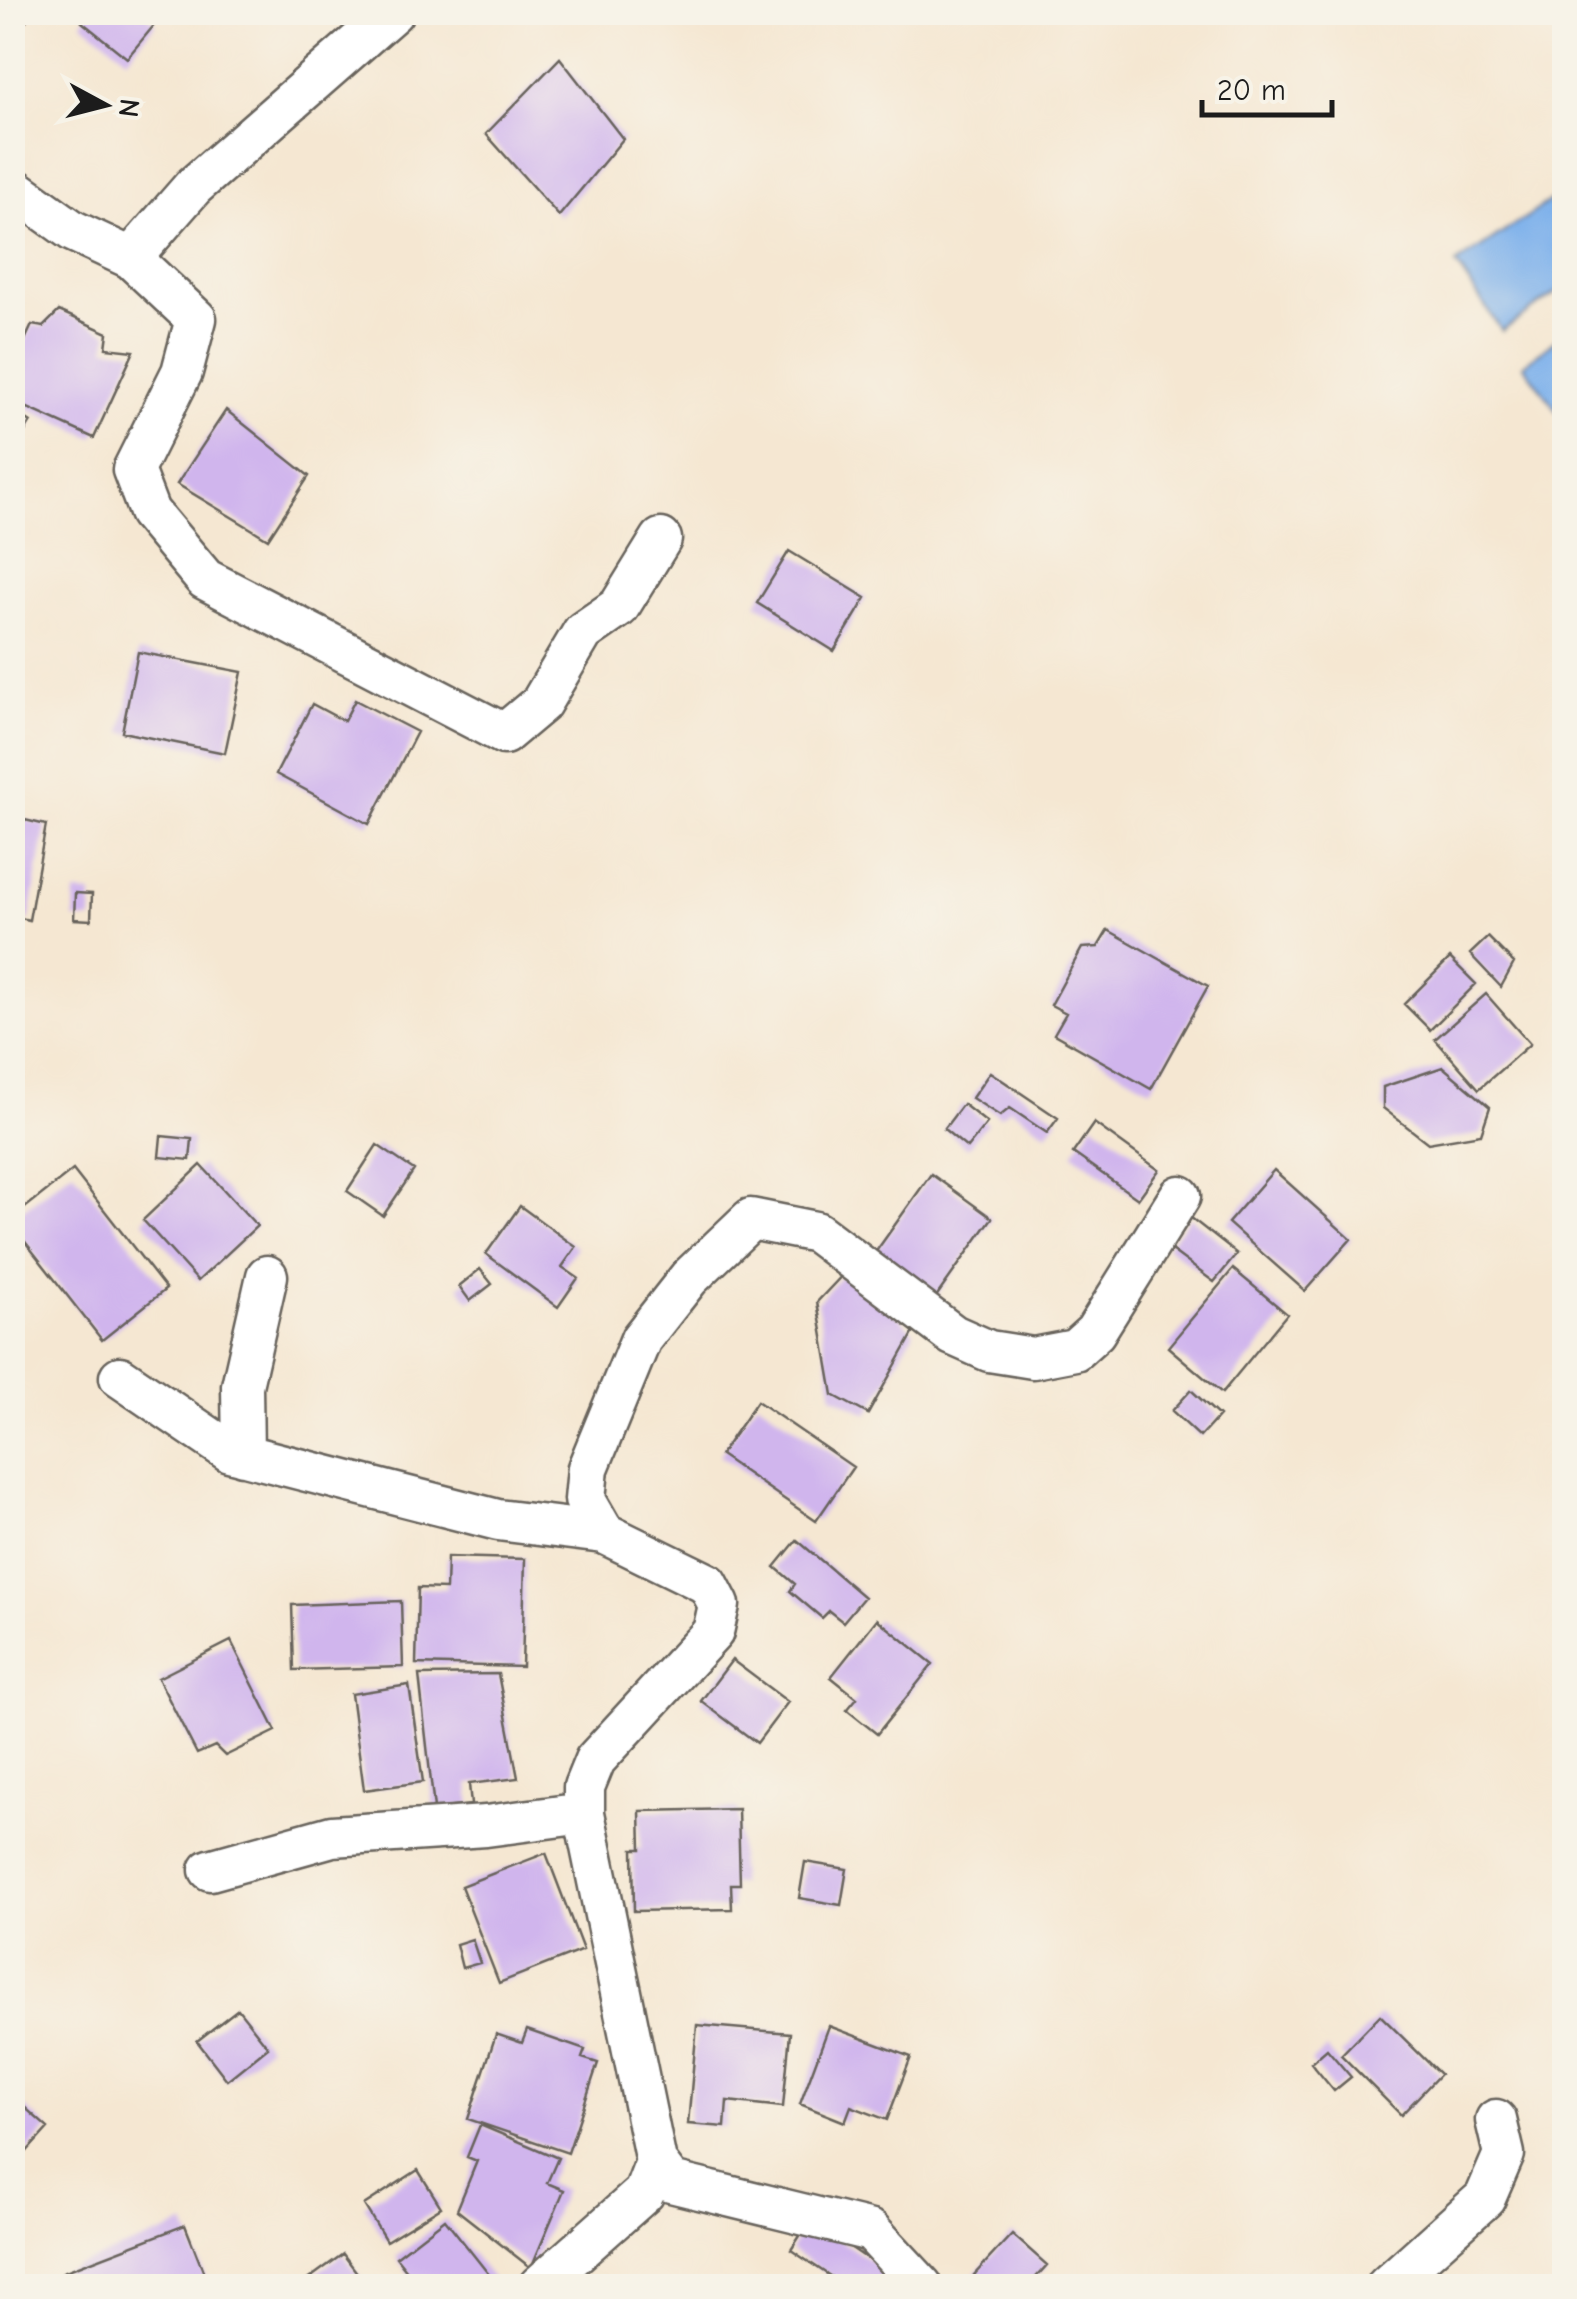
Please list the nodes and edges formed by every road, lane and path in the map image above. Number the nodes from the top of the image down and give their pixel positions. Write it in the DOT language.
graph roads {
  1 [pos="394,12"];
  2 [pos="12,188"];
  3 [pos="131,258"];
  4 [pos="661,540"];
  5 [pos="1180,1196"];
  6 [pos="266,1276"];
  7 [pos="120,1377"];
  8 [pos="243,1455"];
  9 [pos="604,1534"];
  10 [pos="584,1813"];
  11 [pos="210,1870"];
  12 [pos="1496,2120"];
  13 [pos="656,2162"];
  14 [pos="539,2286"];
  15 [pos="922,2286"];
  16 [pos="1387,2286"];
  1 -- 3 [label="street"];
  2 -- 3 [label="street"];
  3 -- 4 [label="street"];
  5 -- 9 [label="street"];
  6 -- 8 [label="street"];
  7 -- 8 [label="street"];
  8 -- 9 [label="street"];
  9 -- 10 [label="street"];
  10 -- 11 [label="street"];
  10 -- 13 [label="street"];
  12 -- 16 [label="street"];
  13 -- 14 [label="street"];
  13 -- 15 [label="street"];
}
